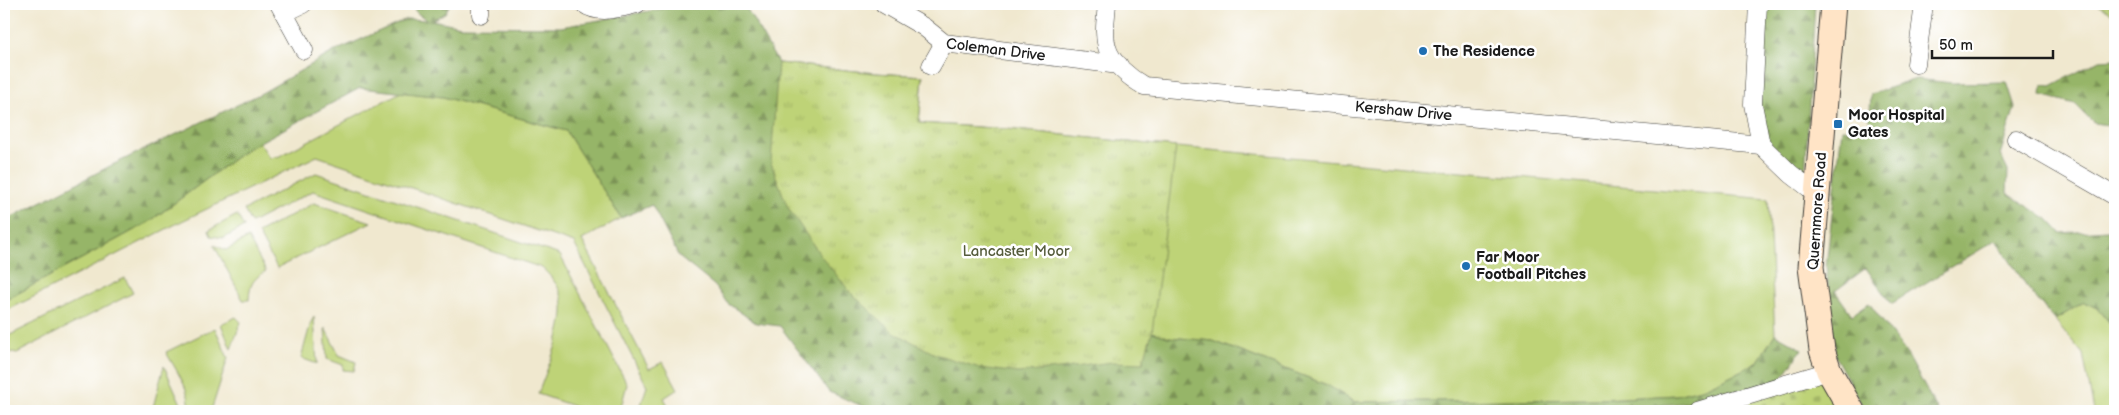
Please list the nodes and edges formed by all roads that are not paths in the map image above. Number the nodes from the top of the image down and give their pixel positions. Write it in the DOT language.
graph roads {
  1 [pos="303,4"];
  2 [pos="584,4"];
  3 [pos="637,4"];
  4 [pos="884,4"];
  5 [pos="1107,4"];
  6 [pos="1758,4"];
  7 [pos="1833,4"];
  8 [pos="1924,4"];
  9 [pos="282,8"];
  10 [pos="944,43"];
  11 [pos="304,50"];
  12 [pos="1916,64"];
  13 [pos="1119,65"];
  14 [pos="932,66"];
  15 [pos="2016,139"];
  16 [pos="1761,145"];
  17 [pos="1817,194"];
  18 [pos="2115,196"];
  19 [pos="1829,371"];
  20 [pos="1697,411"];
  21 [pos="1852,411"];
  1 -- 9 [label="street"];
  2 -- 3 [label="street"];
  4 -- 10 [label="street, Coleman Drive"];
  5 -- 13 [label="street, Kershaw Drive"];
  6 -- 16 [label="street"];
  7 -- 17 [label="street, Quernmore Road"];
  8 -- 12 [label="street"];
  9 -- 11 [label="street"];
  10 -- 13 [label="street, Coleman Drive"];
  10 -- 14 [label="street"];
  13 -- 16 [label="street, Kershaw Drive"];
  15 -- 18 [label="street"];
  16 -- 17 [label="street"];
  17 -- 19 [label="street, Quernmore Road"];
  19 -- 20 [label="street"];
  19 -- 21 [label="street, Quernmore Road"];
}
